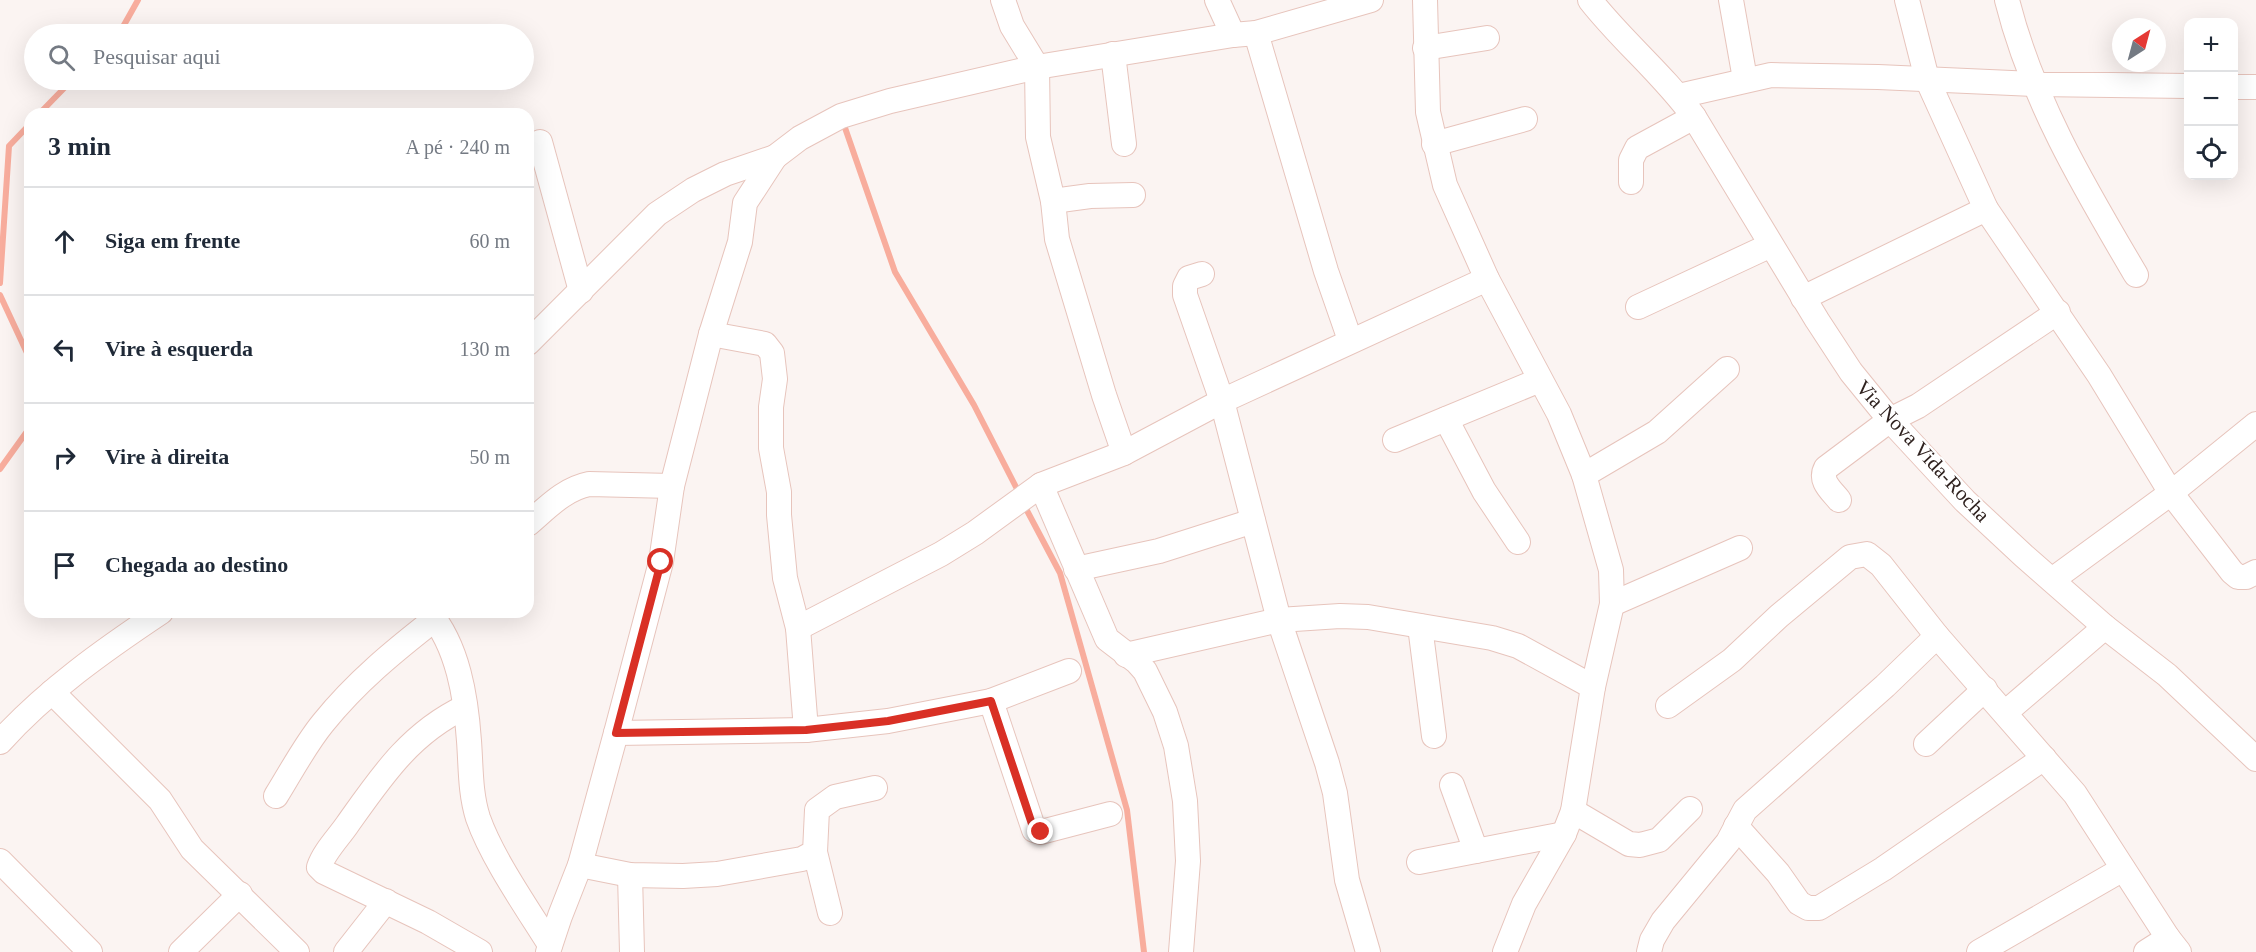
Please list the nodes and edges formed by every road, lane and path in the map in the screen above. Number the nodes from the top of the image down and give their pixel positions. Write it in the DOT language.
graph roads {
  1 [pos="1003,0"];
  2 [pos="1217,0"];
  3 [pos="1371,0"];
  4 [pos="1425,0"];
  5 [pos="1590,0"];
  6 [pos="1731,0"];
  7 [pos="1906,0"];
  8 [pos="2007,0"];
  9 [pos="1244,34"];
  10 [pos="1487,38"];
  11 [pos="1425,48"];
  12 [pos="1113,54"];
  13 [pos="1037,67"];
  14 [pos="1745,79"];
  15 [pos="1928,79"];
  16 [pos="2034,84"];
  17 [pos="2184,86"];
  18 [pos="2238,87"];
  19 [pos="2256,87"];
  20 [pos="1679,96"];
  21 [pos="1694,117"];
  22 [pos="1525,119"];
  23 [pos="540,142"];
  24 [pos="1124,144"];
  25 [pos="1434,144"];
  26 [pos="775,157"];
  27 [pos="1631,182"];
  28 [pos="1133,195"];
  29 [pos="1053,201"];
  30 [pos="1986,209"];
  31 [pos="1771,245"];
  32 [pos="1202,274"];
  33 [pos="2136,274"];
  34 [pos="1487,279"];
  35 [pos="580,291"];
  36 [pos="1803,298"];
  37 [pos="1638,307"];
  38 [pos="2058,312"];
  39 [pos="534,331"];
  40 [pos="711,334"];
  41 [pos="1350,340"];
  42 [pos="1727,369"];
  43 [pos="1540,380"];
  44 [pos="1222,401"];
  45 [pos="1446,419"];
  46 [pos="1890,420"];
  47 [pos="2256,424"];
  48 [pos="1395,440"];
  49 [pos="1124,453"];
  50 [pos="1584,475"];
  51 [pos="1041,485"];
  52 [pos="672,486"];
  53 [pos="2171,494"];
  54 [pos="1839,500"];
  55 [pos="534,519"];
  56 [pos="1253,521"];
  57 [pos="1518,542"];
  58 [pos="1740,548"];
  59 [pos="1076,569"];
  60 [pos="2256,572"];
  61 [pos="2052,580"];
  62 [pos="1612,604"];
  63 [pos="152,618"];
  64 [pos="429,618"];
  65 [pos="434,618"];
  66 [pos="1279,620"];
  67 [pos="1420,626"];
  68 [pos="2105,627"];
  69 [pos="798,628"];
  70 [pos="1937,636"];
  71 [pos="1126,655"];
  72 [pos="1069,671"];
  73 [pos="1593,687"];
  74 [pos="1985,689"];
  75 [pos="52,692"];
  76 [pos="991,701"];
  77 [pos="1668,706"];
  78 [pos="465,707"];
  79 [pos="2006,712"];
  80 [pos="806,730"];
  81 [pos="616,733"];
  82 [pos="1434,736"];
  83 [pos="0,741"];
  84 [pos="1926,744"];
  85 [pos="2044,758"];
  86 [pos="2256,759"];
  87 [pos="1452,784"];
  88 [pos="875,789"];
  89 [pos="276,796"];
  90 [pos="1690,809"];
  91 [pos="1573,811"];
  92 [pos="1110,814"];
  93 [pos="1736,826"];
  94 [pos="1564,834"];
  95 [pos="1476,851"];
  96 [pos="815,852"];
  97 [pos="0,861"];
  98 [pos="1419,862"];
  99 [pos="580,865"];
  100 [pos="2123,869"];
  101 [pos="630,875"];
  102 [pos="240,894"];
  103 [pos="386,901"];
  104 [pos="830,913"];
  105 [pos="2173,945"];
  106 [pos="549,949"];
  107 [pos="90,952"];
  108 [pos="181,952"];
  109 [pos="297,952"];
  110 [pos="345,952"];
  111 [pos="480,952"];
  112 [pos="632,952"];
  113 [pos="1181,952"];
  114 [pos="1368,952"];
  115 [pos="1505,952"];
  116 [pos="1649,952"];
  117 [pos="1979,952"];
  118 [pos="2146,952"];
  1 -- 13 [label="street"];
  2 -- 9 [label="street"];
  3 -- 9 [label="street"];
  4 -- 11 [label="street"];
  5 -- 20 [label="street, Via Nova Vida-Rocha"];
  6 -- 14 [label="street"];
  7 -- 15 [label="street"];
  8 -- 16 [label="street"];
  9 -- 12 [label="street"];
  9 -- 41 [label="street"];
  10 -- 11 [label="street"];
  11 -- 25 [label="street"];
  12 -- 13 [label="street"];
  12 -- 24 [label="street"];
  13 -- 26 [label="street"];
  13 -- 29 [label="street"];
  14 -- 15 [label="street"];
  14 -- 20 [label="street"];
  15 -- 16 [label="street"];
  15 -- 30 [label="street"];
  16 -- 17 [label="street"];
  16 -- 33 [label="street"];
  18 -- 19 [label="street"];
  20 -- 21 [label="street, Via Nova Vida-Rocha"];
  21 -- 27 [label="street"];
  21 -- 31 [label="street, Via Nova Vida-Rocha"];
  22 -- 25 [label="street"];
  23 -- 35 [label="street"];
  25 -- 34 [label="street"];
  26 -- 35 [label="street"];
  26 -- 40 [label="street"];
  28 -- 29 [label="street"];
  29 -- 49 [label="street"];
  30 -- 36 [label="street"];
  30 -- 38 [label="street"];
  31 -- 36 [label="street, Via Nova Vida-Rocha"];
  31 -- 37 [label="street"];
  32 -- 44 [label="street"];
  34 -- 41 [label="street"];
  34 -- 43 [label="street"];
  35 -- 39 [label="street"];
  36 -- 46 [label="street, Via Nova Vida-Rocha"];
  38 -- 46 [label="street"];
  38 -- 53 [label="street"];
  40 -- 52 [label="street"];
  40 -- 69 [label="street"];
  41 -- 44 [label="street"];
  42 -- 50 [label="street"];
  43 -- 45 [label="street"];
  43 -- 50 [label="street"];
  44 -- 49 [label="street"];
  44 -- 56 [label="street"];
  45 -- 48 [label="street"];
  45 -- 57 [label="street"];
  46 -- 54 [label="street"];
  46 -- 61 [label="street, Via Nova Vida-Rocha"];
  47 -- 53 [label="street"];
  49 -- 51 [label="street"];
  50 -- 62 [label="street"];
  51 -- 59 [label="street"];
  51 -- 69 [label="street"];
  52 -- 55 [label="street"];
  52 -- 81 [label="street"];
  53 -- 60 [label="street"];
  53 -- 61 [label="street"];
  56 -- 59 [label="street"];
  56 -- 66 [label="street"];
  58 -- 62 [label="street"];
  59 -- 71 [label="street"];
  61 -- 68 [label="street, Via Nova Vida-Rocha"];
  62 -- 73 [label="street"];
  63 -- 75 [label="street"];
  64 -- 89 [label="street"];
  65 -- 78 [label="street"];
  66 -- 67 [label="street"];
  66 -- 71 [label="street"];
  66 -- 114 [label="street"];
  67 -- 73 [label="street"];
  67 -- 82 [label="street"];
  68 -- 79 [label="street"];
  68 -- 86 [label="street, Via Nova Vida-Rocha"];
  69 -- 80 [label="street"];
  70 -- 74 [label="street"];
  70 -- 77 [label="street"];
  70 -- 93 [label="street"];
  71 -- 113 [label="street"];
  72 -- 76 [label="street"];
  73 -- 91 [label="street"];
  74 -- 79 [label="street"];
  74 -- 84 [label="street"];
  75 -- 83 [label="street"];
  75 -- 102 [label="street"];
  76 -- 80 [label="street"];
  76 -- 92 [label="street"];
  78 -- 103 [label="street"];
  78 -- 106 [label="street"];
  79 -- 85 [label="street"];
  80 -- 81 [label="street"];
  81 -- 99 [label="street"];
  85 -- 93 [label="street"];
  85 -- 100 [label="street"];
  87 -- 95 [label="street"];
  88 -- 96 [label="street"];
  90 -- 91 [label="street"];
  91 -- 94 [label="street"];
  93 -- 116 [label="street"];
  94 -- 95 [label="street"];
  94 -- 115 [label="street"];
  95 -- 98 [label="street"];
  96 -- 101 [label="street"];
  96 -- 104 [label="street"];
  97 -- 107 [label="street"];
  99 -- 101 [label="street"];
  99 -- 106 [label="street"];
  100 -- 105 [label="street"];
  100 -- 117 [label="street"];
  101 -- 112 [label="street"];
  102 -- 108 [label="street"];
  102 -- 109 [label="street"];
  103 -- 110 [label="street"];
  103 -- 111 [label="street"];
  105 -- 118 [label="street"];
}
